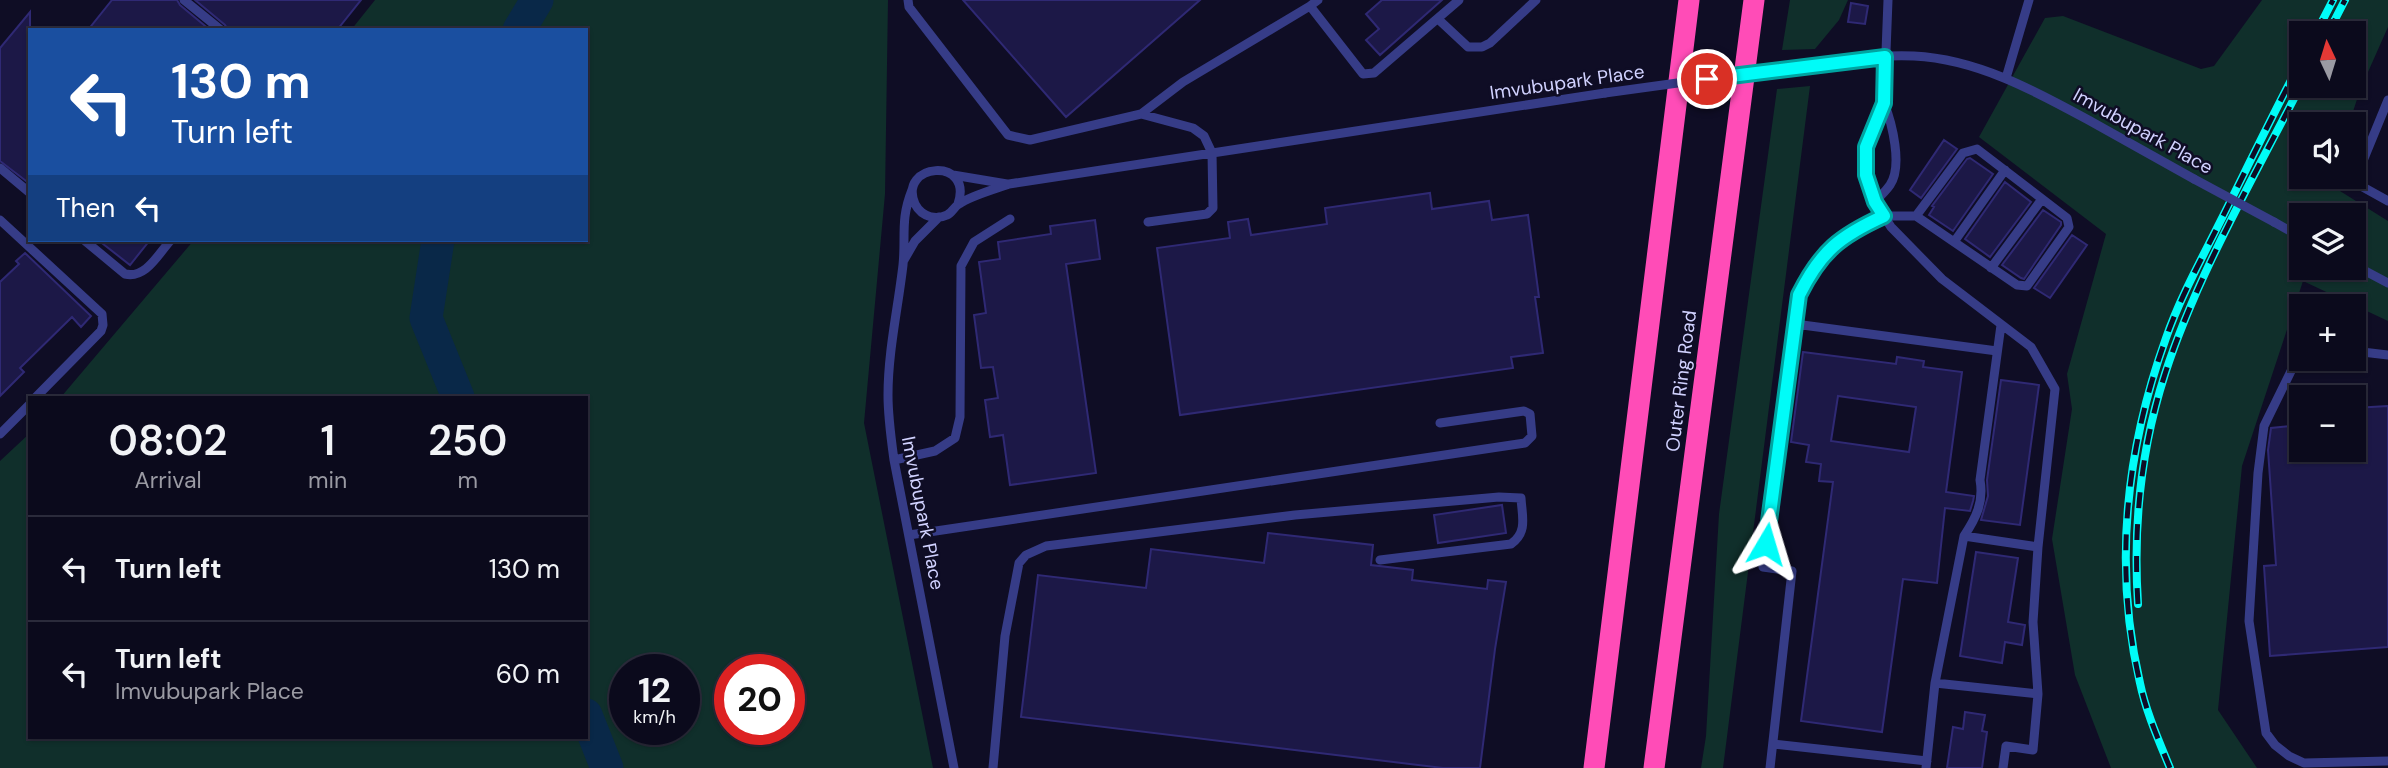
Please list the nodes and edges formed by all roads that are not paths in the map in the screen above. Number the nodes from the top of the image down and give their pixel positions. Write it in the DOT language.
graph roads {
  1 [pos="184,0"];
  2 [pos="908,0"];
  3 [pos="1459,0"];
  4 [pos="1536,0"];
  5 [pos="1754,0"];
  6 [pos="1888,0"];
  7 [pos="2029,0"];
  8 [pos="1314,3"];
  9 [pos="1687,7"];
  10 [pos="1438,19"];
  11 [pos="219,28"];
  12 [pos="1885,57"];
  13 [pos="2006,78"];
  14 [pos="2388,100"];
  15 [pos="1884,103"];
  16 [pos="1141,114"];
  17 [pos="1212,153"];
  18 [pos="0,168"];
  19 [pos="2005,170"];
  20 [pos="953,175"];
  21 [pos="1009,184"];
  22 [pos="914,187"];
  23 [pos="28,191"];
  24 [pos="2042,199"];
  25 [pos="2388,201"];
  26 [pos="1875,202"];
  27 [pos="958,204"];
  28 [pos="1884,216"];
  29 [pos="1916,216"];
  30 [pos="939,217"];
  31 [pos="1010,219"];
  32 [pos="0,220"];
  33 [pos="1148,222"];
  34 [pos="2289,230"];
  35 [pos="86,242"];
  36 [pos="169,242"];
  37 [pos="1954,242"];
  38 [pos="903,262"];
  39 [pos="1991,268"];
  40 [pos="2366,271"];
  41 [pos="2388,283"];
  42 [pos="1795,324"];
  43 [pos="2001,325"];
  44 [pos="1997,351"];
  45 [pos="2366,352"];
  46 [pos="2388,355"];
  47 [pos="2291,371"];
  48 [pos="37,396"];
  49 [pos="28,406"];
  50 [pos="1440,423"];
  51 [pos="0,434"];
  52 [pos="894,460"];
  53 [pos="909,535"];
  54 [pos="1964,536"];
  55 [pos="2038,547"];
  56 [pos="1380,560"];
  57 [pos="1935,683"];
  58 [pos="2038,694"];
  59 [pos="1773,744"];
  60 [pos="2388,761"];
  61 [pos="1927,764"];
  62 [pos="954,768"];
  63 [pos="993,768"];
  64 [pos="1594,768"];
  65 [pos="1654,768"];
  66 [pos="1770,768"];
  67 [pos="2003,768"];
  1 -- 11 [label="lane"];
  2 -- 16 [label="lane"];
  3 -- 10 [label="lane"];
  4 -- 10 [label="lane"];
  5 -- 65 [label="highway, Outer Ring Road"];
  6 -- 12 [label="lane"];
  7 -- 13 [label="lane"];
  8 -- 10 [label="lane"];
  8 -- 16 [label="lane"];
  9 -- 64 [label="highway, Outer Ring Road"];
  12 -- 13 [label="lane, Imvubupark Place"];
  12 -- 15 [label="lane"];
  12 -- 17 [label="lane, Imvubupark Place, bridge"];
  13 -- 34 [label="lane, Imvubupark Place, bridge"];
  14 -- 25 [label="lane"];
  15 -- 26 [label="lane"];
  15 -- 26 [label="lane"];
  16 -- 17 [label="lane"];
  17 -- 21 [label="lane, Imvubupark Place"];
  17 -- 33 [label="lane"];
  18 -- 23 [label="lane"];
  19 -- 24 [label="lane"];
  19 -- 29 [label="lane"];
  19 -- 37 [label="lane"];
  20 -- 21 [label="lane, Imvubupark Place"];
  20 -- 22 [label="lane, Imvubupark Place"];
  20 -- 27 [label="lane"];
  21 -- 27 [label="lane, Imvubupark Place"];
  22 -- 30 [label="lane"];
  22 -- 38 [label="lane, Imvubupark Place"];
  24 -- 39 [label="lane"];
  24 -- 39 [label="lane"];
  26 -- 28 [label="lane"];
  27 -- 30 [label="lane, Imvubupark Place"];
  28 -- 29 [label="lane"];
  28 -- 42 [label="lane"];
  28 -- 43 [label="lane"];
  29 -- 37 [label="lane"];
  30 -- 38 [label="lane, Imvubupark Place"];
  31 -- 52 [label="lane"];
  32 -- 48 [label="lane"];
  35 -- 36 [label="lane"];
  37 -- 39 [label="lane"];
  38 -- 52 [label="lane, Imvubupark Place"];
  40 -- 41 [label="lane"];
  42 -- 44 [label="lane"];
  42 -- 59 [label="lane"];
  43 -- 44 [label="lane"];
  43 -- 55 [label="lane"];
  44 -- 54 [label="lane"];
  45 -- 46 [label="lane"];
  47 -- 60 [label="lane"];
  49 -- 51 [label="lane"];
  50 -- 53 [label="lane"];
  52 -- 53 [label="lane, Imvubupark Place"];
  53 -- 62 [label="lane, Imvubupark Place"];
  54 -- 55 [label="lane"];
  54 -- 57 [label="lane"];
  55 -- 58 [label="lane"];
  56 -- 63 [label="lane"];
  57 -- 58 [label="lane"];
  57 -- 61 [label="lane"];
  58 -- 67 [label="lane"];
  59 -- 61 [label="lane"];
  59 -- 66 [label="lane"];
}
